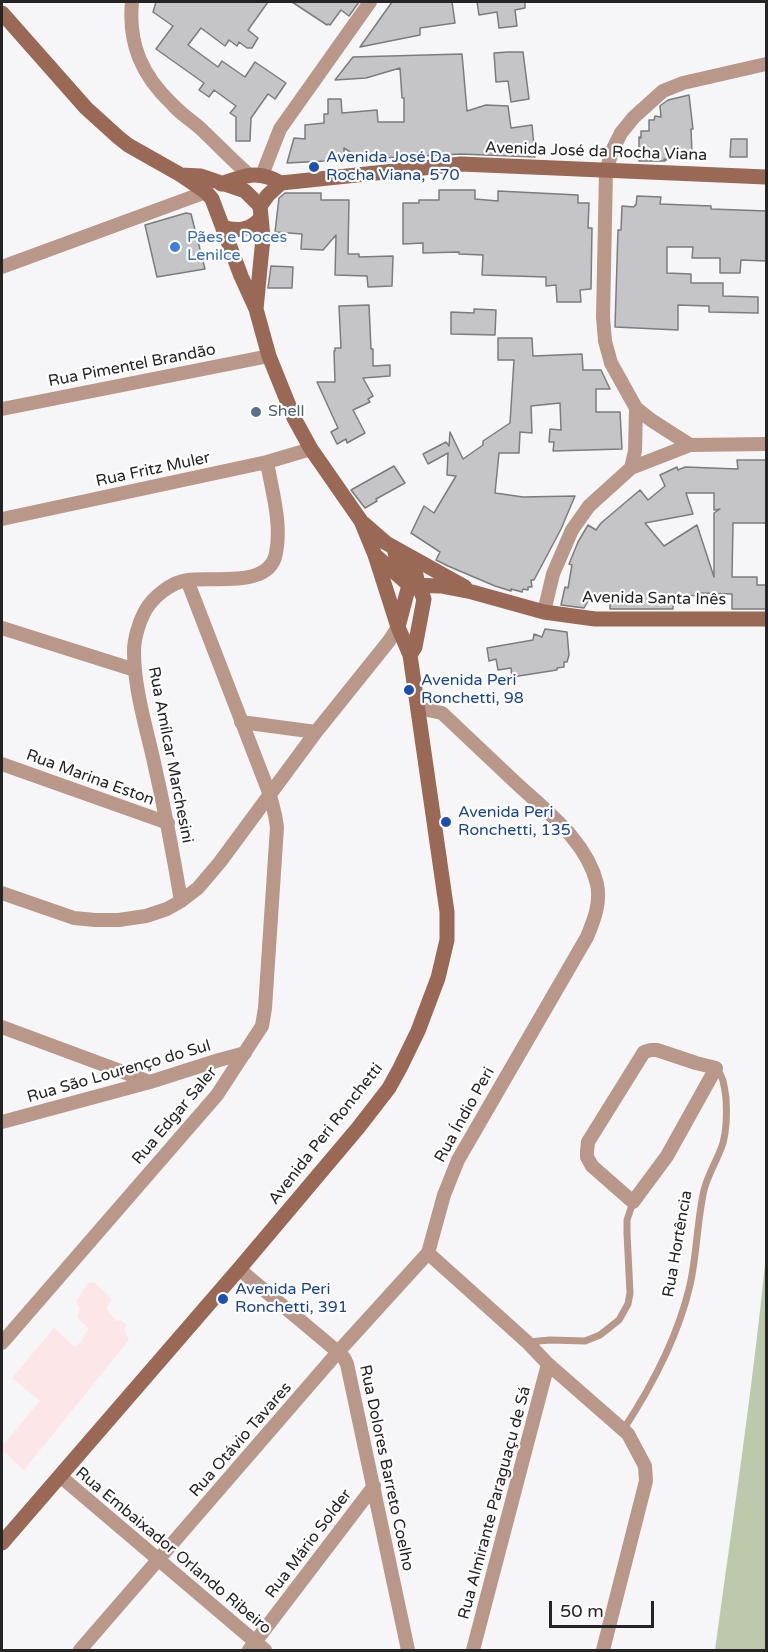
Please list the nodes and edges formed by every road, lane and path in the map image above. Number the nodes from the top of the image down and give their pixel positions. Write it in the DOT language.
graph roads {
  1 [pos="132,2"];
  2 [pos="142,2"];
  3 [pos="370,2"];
  4 [pos="2,14"];
  5 [pos="130,18"];
  6 [pos="766,64"];
  7 [pos="606,172"];
  8 [pos="181,174"];
  9 [pos="255,175"];
  10 [pos="766,177"];
  11 [pos="281,183"];
  12 [pos="223,184"];
  13 [pos="206,192"];
  14 [pos="261,212"];
  15 [pos="223,227"];
  16 [pos="2,267"];
  17 [pos="255,309"];
  18 [pos="269,356"];
  19 [pos="636,408"];
  20 [pos="2,409"];
  21 [pos="766,444"];
  22 [pos="690,445"];
  23 [pos="311,449"];
  24 [pos="267,462"];
  25 [pos="631,468"];
  26 [pos="2,519"];
  27 [pos="361,521"];
  28 [pos="386,543"];
  29 [pos="375,555"];
  30 [pos="438,571"];
  31 [pos="187,580"];
  32 [pos="414,582"];
  33 [pos="472,592"];
  34 [pos="544,612"];
  35 [pos="766,619"];
  36 [pos="398,627"];
  37 [pos="2,628"];
  38 [pos="410,655"];
  39 [pos="135,670"];
  40 [pos="418,708"];
  41 [pos="241,722"];
  42 [pos="316,732"];
  43 [pos="2,764"];
  44 [pos="270,795"];
  45 [pos="168,823"];
  46 [pos="2,893"];
  47 [pos="182,901"];
  48 [pos="2,1027"];
  49 [pos="245,1053"];
  50 [pos="716,1068"];
  51 [pos="150,1082"];
  52 [pos="2,1122"];
  53 [pos="633,1202"];
  54 [pos="429,1253"];
  55 [pos="239,1269"];
  56 [pos="527,1342"];
  57 [pos="2,1343"];
  58 [pos="338,1352"];
  59 [pos="548,1364"];
  60 [pos="623,1430"];
  61 [pos="60,1476"];
  62 [pos="374,1486"];
  63 [pos="2,1543"];
  64 [pos="160,1560"];
  65 [pos="257,1648"];
  66 [pos="80,1650"];
  67 [pos="408,1650"];
  68 [pos="473,1650"];
  69 [pos="603,1650"];
  1 -- 5 [label="street"];
  2 -- 5 [label="street"];
  3 -- 9 [label="street"];
  4 -- 8 [label="main road, Avenida Santa Inês"];
  5 -- 9 [label="street"];
  6 -- 7 [label="street"];
  7 -- 10 [label="main road, Avenida José da Rocha Viana"];
  7 -- 11 [label="main road, Avenida José da Rocha Viana"];
  7 -- 19 [label="street"];
  8 -- 12 [label="main road, Avenida Santa Inês"];
  8 -- 13 [label="main road, Avenida Santa Inês"];
  9 -- 11 [label="main road"];
  9 -- 12 [label="main road"];
  11 -- 14 [label="main road"];
  12 -- 13 [label="main road"];
  12 -- 14 [label="main road, Avenida Santa Inês"];
  13 -- 15 [label="main road, Avenida Santa Inês"];
  13 -- 16 [label="street"];
  14 -- 15 [label="main road"];
  14 -- 17 [label="main road, Avenida Santa Inês"];
  15 -- 17 [label="main road, Avenida Santa Inês"];
  17 -- 18 [label="main road, Avenida Santa Inês"];
  18 -- 20 [label="street, Rua Pimentel Brandão"];
  18 -- 23 [label="main road, Avenida Santa Inês"];
  19 -- 22 [label="street"];
  19 -- 25 [label="street"];
  21 -- 22 [label="street"];
  22 -- 25 [label="street"];
  23 -- 24 [label="street, Rua Fritz Muler"];
  23 -- 27 [label="main road, Avenida Santa Inês"];
  24 -- 26 [label="street, Rua Fritz Muler"];
  24 -- 31 [label="street, Rua Amílcar Marchesini"];
  25 -- 34 [label="street"];
  27 -- 28 [label="main road, Avenida Santa Inês"];
  27 -- 29 [label="main road, Avenida Santa Inês"];
  28 -- 30 [label="main road, Avenida Santa Inês"];
  28 -- 32 [label="main road"];
  29 -- 32 [label="main road, Avenida Santa Inês"];
  29 -- 36 [label="main road"];
  30 -- 32 [label="main road"];
  30 -- 33 [label="main road, Avenida Santa Inês"];
  31 -- 39 [label="street, Rua Amílcar Marchesini"];
  31 -- 41 [label="street, Rua Edgar Saler"];
  32 -- 33 [label="main road, Avenida Santa Inês"];
  32 -- 36 [label="main road"];
  32 -- 38 [label="main road"];
  33 -- 34 [label="main road, Avenida Santa Inês"];
  34 -- 35 [label="main road, Avenida Santa Inês"];
  36 -- 38 [label="main road"];
  36 -- 42 [label="street"];
  37 -- 39 [label="street"];
  38 -- 40 [label="main road, Avenida Peri Ronchetti"];
  39 -- 45 [label="street, Rua Amílcar Marchesini"];
  40 -- 54 [label="street, Rua Índio Peri"];
  40 -- 55 [label="main road, Avenida Peri Ronchetti"];
  41 -- 42 [label="street"];
  41 -- 44 [label="street, Rua Edgar Saler"];
  42 -- 44 [label="street"];
  43 -- 45 [label="street, Rua Marina Eston"];
  44 -- 47 [label="street"];
  44 -- 49 [label="street, Rua Edgar Saler"];
  45 -- 47 [label="street, Rua Amílcar Marchesini"];
  46 -- 47 [label="street"];
  48 -- 51 [label="street"];
  49 -- 51 [label="street, Rua São Lourenço do Sul"];
  49 -- 57 [label="street, Rua Edgar Saler"];
  50 -- 53 [label="street"];
  50 -- 53 [label="street"];
  50 -- 60 [label="lane, Rua Hortência"];
  51 -- 52 [label="street, Rua São Lourenço do Sul"];
  53 -- 56 [label="lane"];
  54 -- 56 [label="street"];
  54 -- 58 [label="street, Rua Otávio Tavares"];
  55 -- 58 [label="street, Rua Dolores Barreto Coelho"];
  55 -- 61 [label="main road, Avenida Peri Ronchetti"];
  56 -- 59 [label="street"];
  58 -- 62 [label="street, Rua Dolores Barreto Coelho"];
  58 -- 64 [label="street, Rua Otávio Tavares"];
  59 -- 60 [label="street"];
  59 -- 68 [label="street, Rua Almirante Paraguaçu de Sá"];
  60 -- 69 [label="street"];
  61 -- 63 [label="main road, Avenida Peri Ronchetti"];
  61 -- 64 [label="street, Rua Embaixador Orlando Ribeiro"];
  62 -- 65 [label="street, Rua Mário Solder"];
  62 -- 67 [label="street, Rua Dolores Barreto Coelho"];
  64 -- 65 [label="street, Rua Embaixador Orlando Ribeiro"];
  64 -- 66 [label="street, Rua Otávio Tavares"];
}
